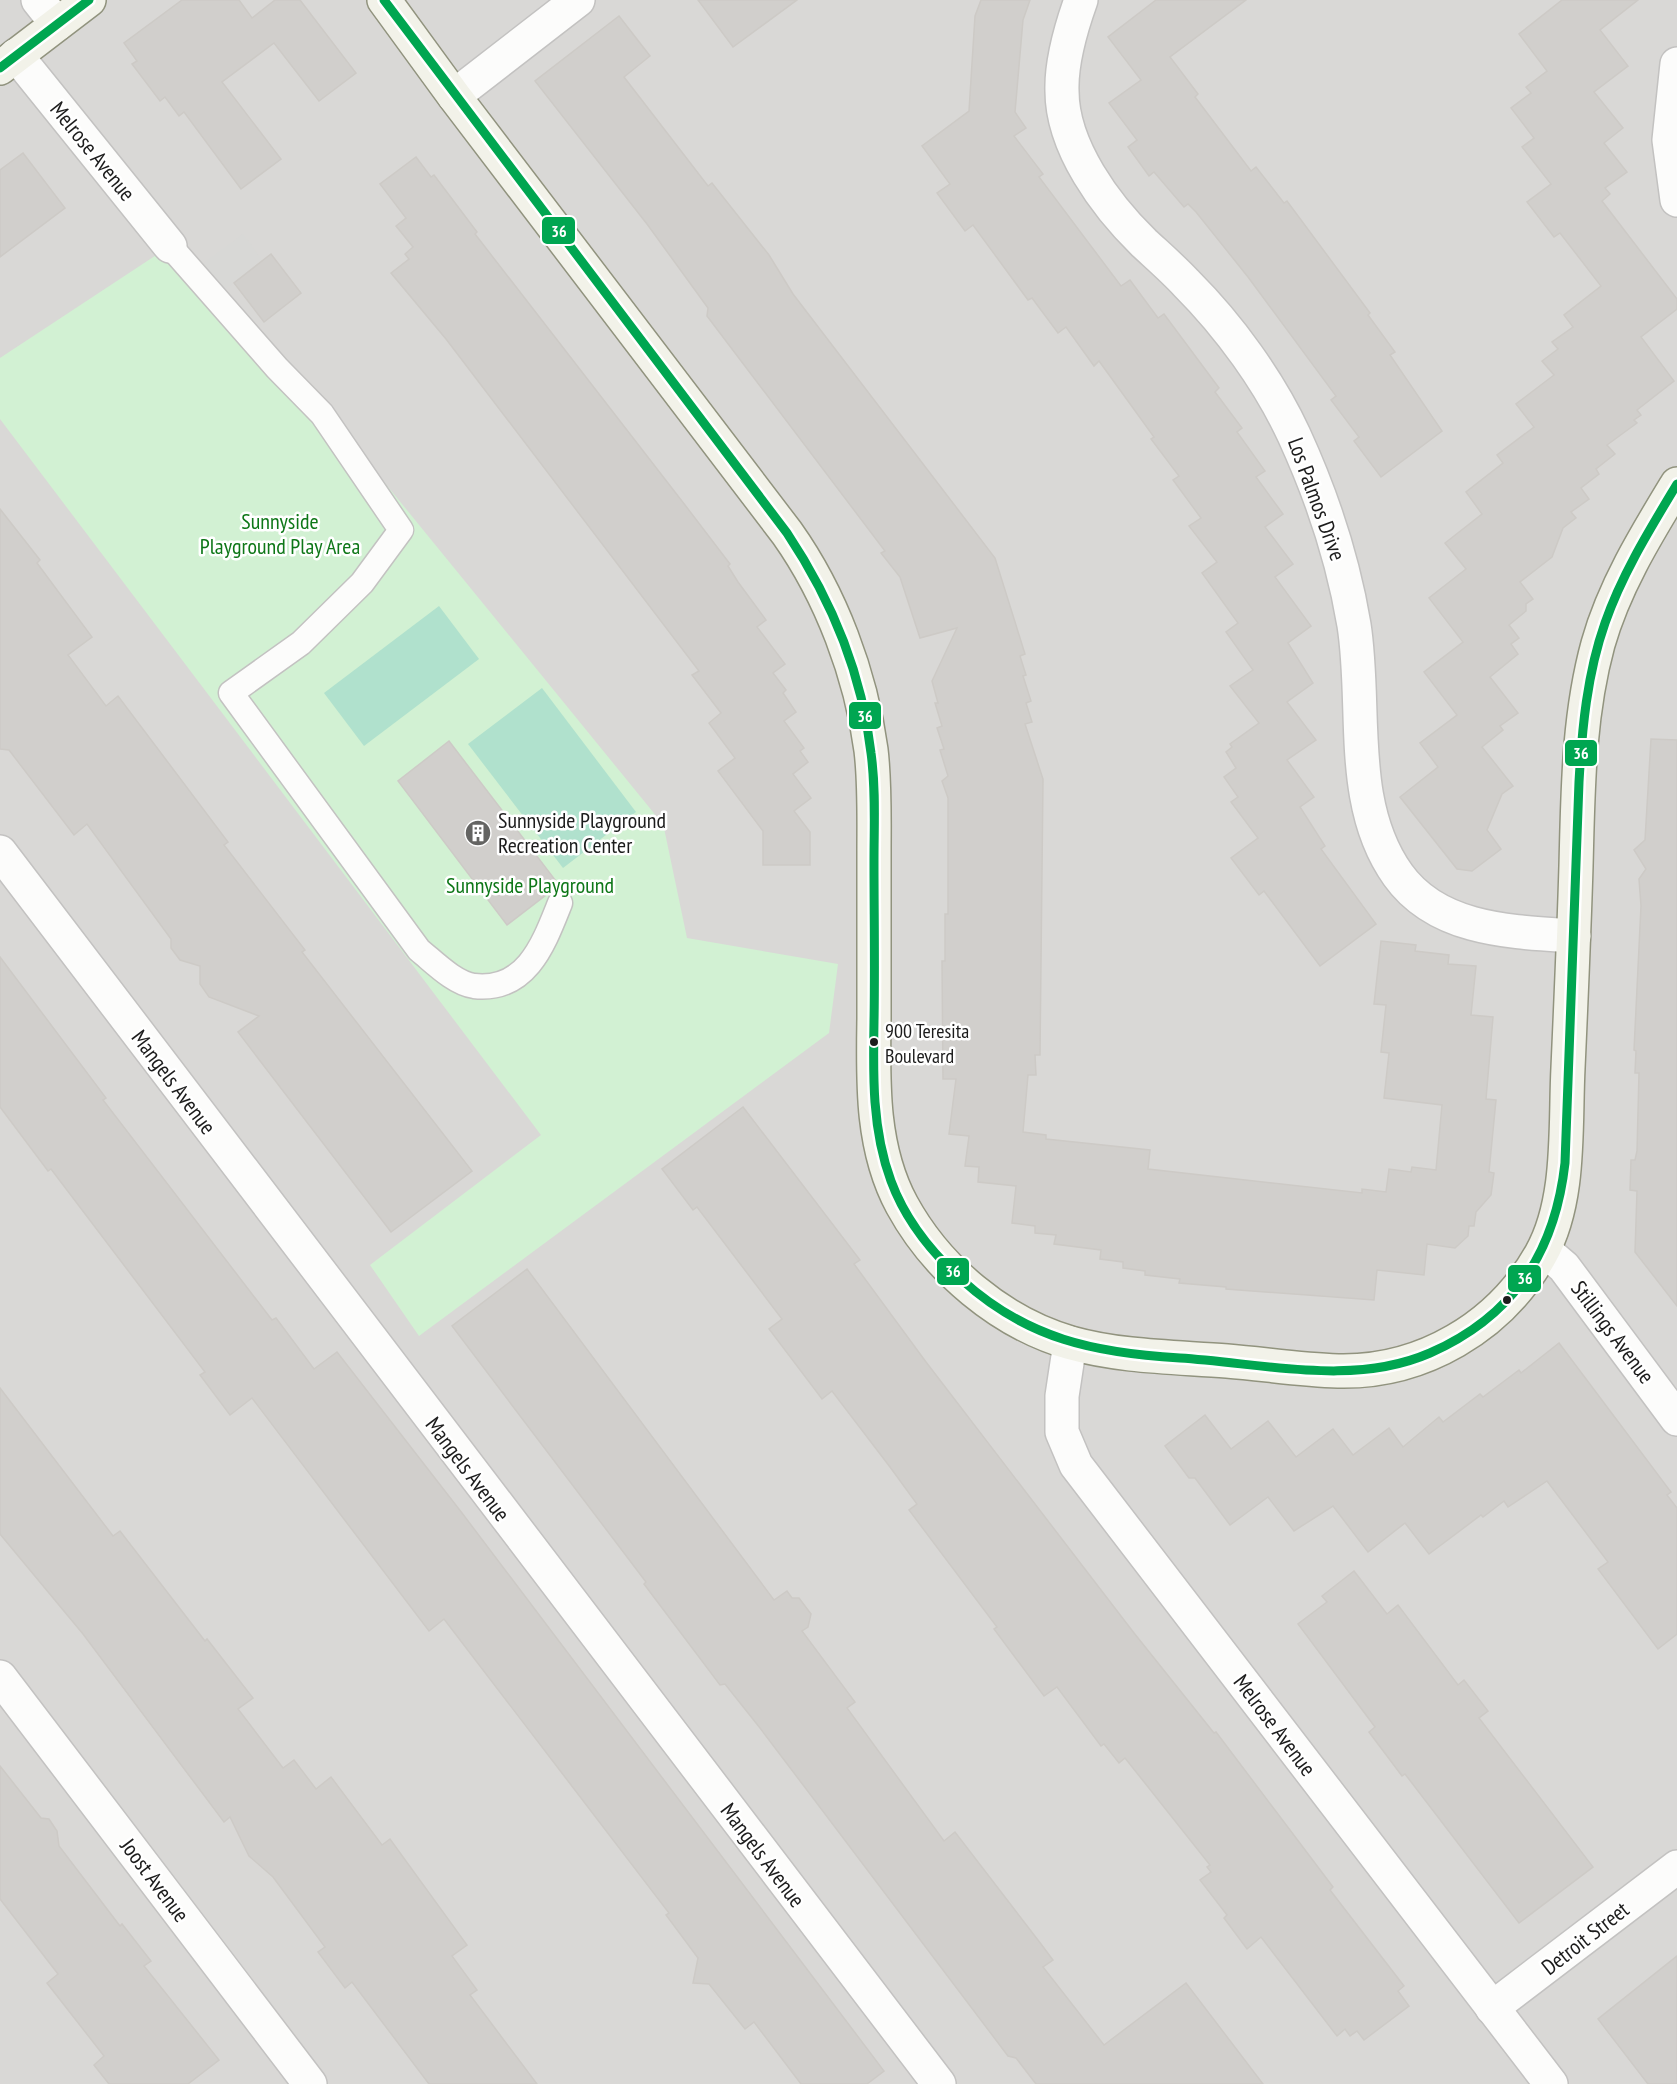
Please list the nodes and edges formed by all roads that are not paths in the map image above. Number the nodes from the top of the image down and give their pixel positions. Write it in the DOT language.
graph roads {
  1 [pos="89,0"];
  2 [pos="384,0"];
  3 [pos="578,0"];
  4 [pos="1081,0"];
  5 [pos="47,12"];
  6 [pos="8,62"];
  7 [pos="1677,64"];
  8 [pos="454,96"];
  9 [pos="1677,200"];
  10 [pos="170,246"];
  11 [pos="1677,484"];
  12 [pos="0,852"];
  13 [pos="560,903"];
  14 [pos="1574,936"];
  15 [pos="1544,1250"];
  16 [pos="1070,1343"];
  17 [pos="1677,1419"];
  18 [pos="0,1677"];
  19 [pos="1677,1867"];
  20 [pos="1492,2008"];
  21 [pos="310,2084"];
  22 [pos="939,2084"];
  23 [pos="1551,2084"];
  1 -- 5 [label="street"];
  2 -- 8 [label="street"];
  3 -- 8 [label="street"];
  4 -- 14 [label="street, Los Palmos Drive"];
  5 -- 6 [label="street"];
  6 -- 10 [label="street, Melrose Avenue"];
  7 -- 9 [label="street"];
  8 -- 16 [label="street"];
  10 -- 13 [label="lane"];
  11 -- 14 [label="street"];
  12 -- 22 [label="street, Mangels Avenue"];
  14 -- 15 [label="street"];
  15 -- 16 [label="street"];
  15 -- 17 [label="street, Stillings Avenue"];
  16 -- 20 [label="street, Melrose Avenue"];
  18 -- 21 [label="street, Joost Avenue"];
  19 -- 20 [label="street, Detroit Street"];
  20 -- 23 [label="street, Melrose Avenue"];
}
